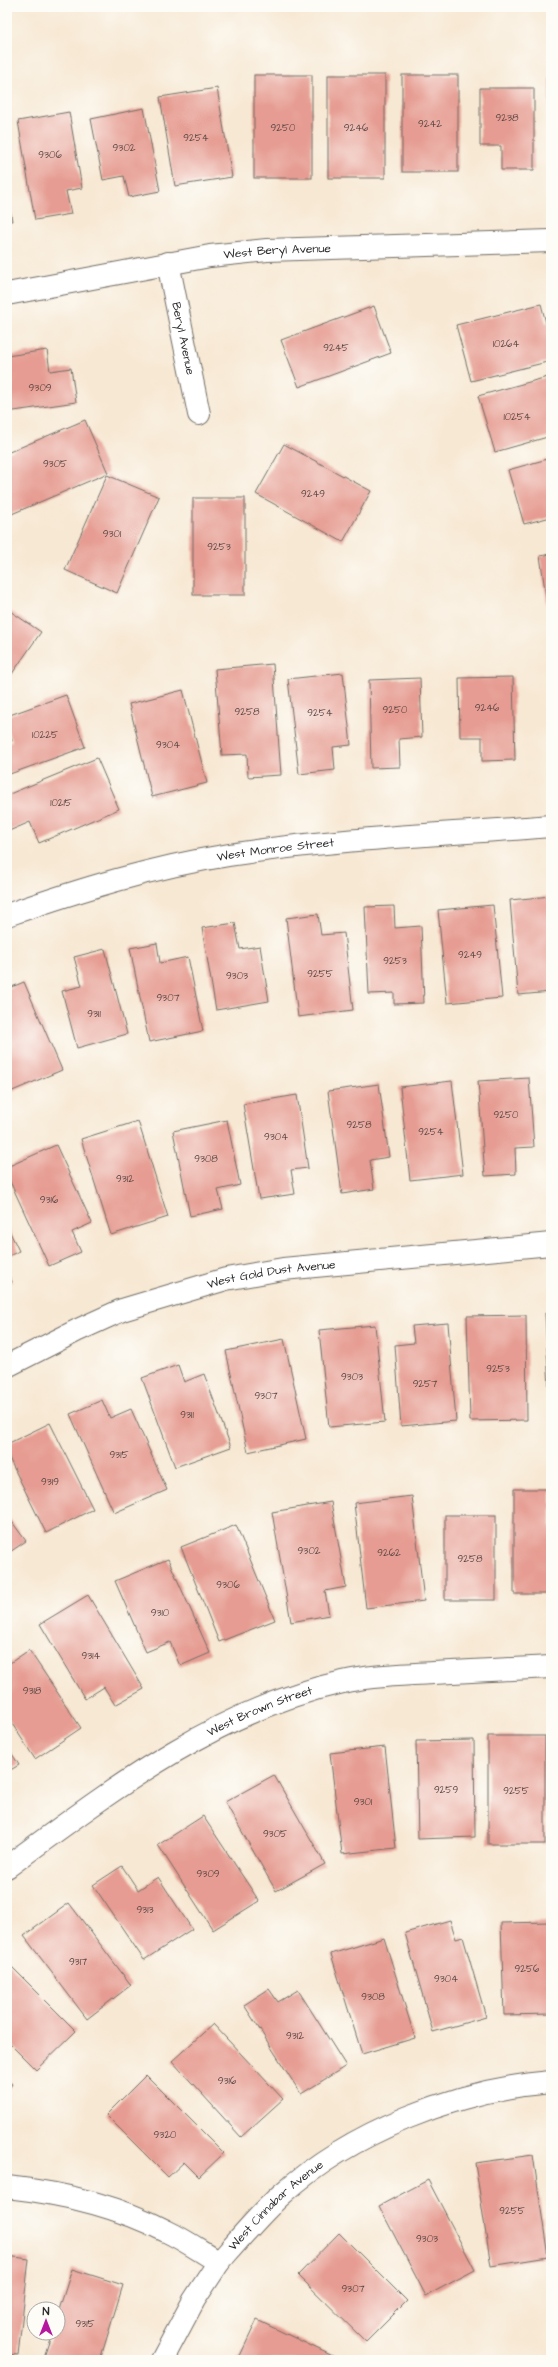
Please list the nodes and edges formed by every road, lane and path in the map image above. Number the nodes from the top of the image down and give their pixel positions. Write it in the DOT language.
graph roads {
  1 [pos="551,241"];
  2 [pos="168,263"];
  3 [pos="7,294"];
  4 [pos="199,414"];
  5 [pos="551,826"];
  6 [pos="7,915"];
  7 [pos="551,1244"];
  8 [pos="7,1366"];
  9 [pos="551,1667"];
  10 [pos="7,1867"];
  11 [pos="551,2082"];
  12 [pos="7,2187"];
  13 [pos="219,2262"];
  14 [pos="162,2360"];
  1 -- 2 [label="street, West Beryl Avenue"];
  2 -- 3 [label="street, West Beryl Avenue"];
  2 -- 4 [label="street, Beryl Avenue"];
  5 -- 6 [label="street, West Monroe Street"];
  7 -- 8 [label="street, West Gold Dust Avenue"];
  9 -- 10 [label="street, West Brown Street"];
  11 -- 13 [label="street, West Cinnabar Avenue"];
  12 -- 13 [label="street, West Cinnabar Avenue"];
  13 -- 14 [label="street"];
}
